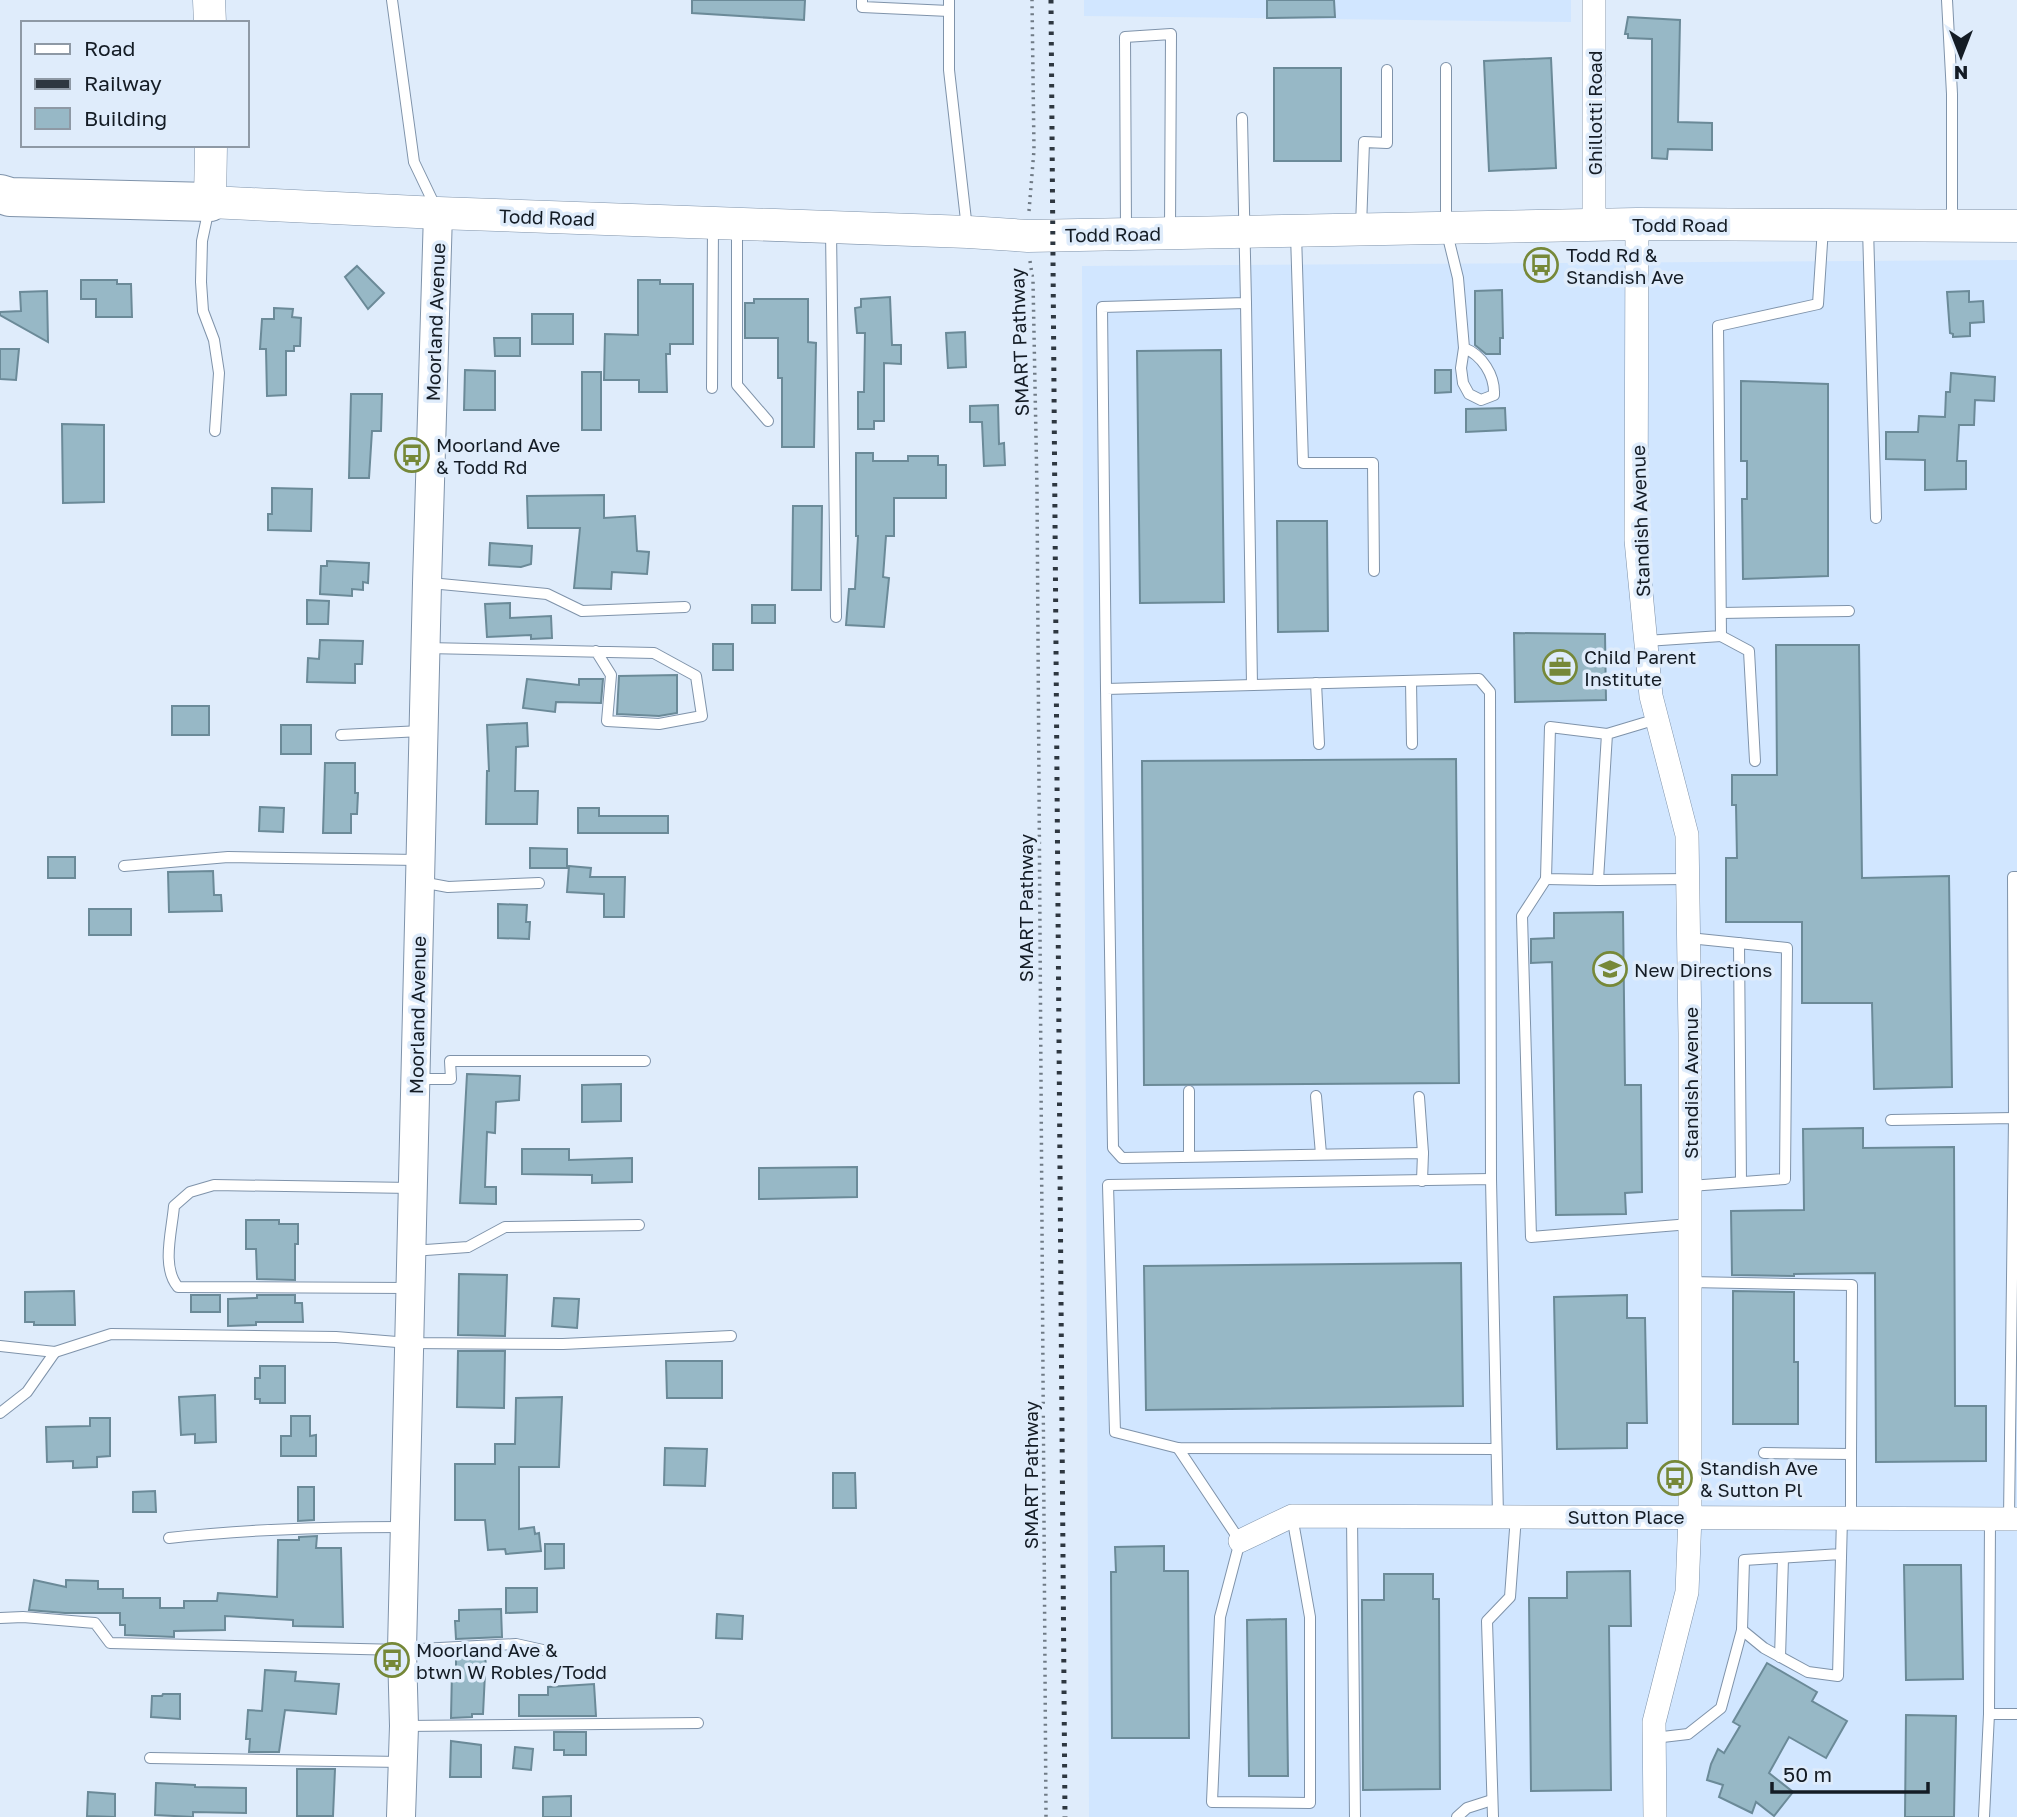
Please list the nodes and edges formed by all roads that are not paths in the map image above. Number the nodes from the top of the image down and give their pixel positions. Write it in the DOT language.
graph roads {
  1 [pos="209,0"];
  2 [pos="392,0"];
  3 [pos="862,0"];
  4 [pos="1594,0"];
  5 [pos="1947,0"];
  6 [pos="949,6"];
  7 [pos="211,21"];
  8 [pos="1446,68"];
  9 [pos="1387,69"];
  10 [pos="1242,118"];
  11 [pos="211,147"];
  12 [pos="4,197"];
  13 [pos="211,202"];
  14 [pos="438,213"];
  15 [pos="725,223"];
  16 [pos="1637,224"];
  17 [pos="1824,225"];
  18 [pos="1868,225"];
  19 [pos="1594,226"];
  20 [pos="1952,226"];
  21 [pos="2017,226"];
  22 [pos="831,227"];
  23 [pos="1446,229"];
  24 [pos="1360,230"];
  25 [pos="1296,231"];
  26 [pos="968,232"];
  27 [pos="1246,232"];
  28 [pos="1170,233"];
  29 [pos="1126,234"];
  30 [pos="1246,303"];
  31 [pos="1464,348"];
  32 [pos="712,388"];
  33 [pos="768,421"];
  34 [pos="215,431"];
  35 [pos="1876,518"];
  36 [pos="1374,571"];
  37 [pos="427,583"];
  38 [pos="685,607"];
  39 [pos="1849,611"];
  40 [pos="1721,613"];
  41 [pos="836,617"];
  42 [pos="1721,636"];
  43 [pos="1646,641"];
  44 [pos="426,648"];
  45 [pos="596,651"];
  46 [pos="1411,681"];
  47 [pos="1316,683"];
  48 [pos="1252,685"];
  49 [pos="1106,689"];
  50 [pos="1657,719"];
  51 [pos="424,731"];
  52 [pos="1606,734"];
  53 [pos="341,735"];
  54 [pos="1319,744"];
  55 [pos="1412,744"];
  56 [pos="1755,761"];
  57 [pos="124,866"];
  58 [pos="421,871"];
  59 [pos="2017,877"];
  60 [pos="1546,879"];
  61 [pos="1688,879"];
  62 [pos="1598,880"];
  63 [pos="539,883"];
  64 [pos="1689,938"];
  65 [pos="1739,943"];
  66 [pos="645,1061"];
  67 [pos="416,1079"];
  68 [pos="1189,1091"];
  69 [pos="1316,1096"];
  70 [pos="1419,1097"];
  71 [pos="2015,1118"];
  72 [pos="1891,1120"];
  73 [pos="1423,1153"];
  74 [pos="1321,1154"];
  75 [pos="1189,1156"];
  76 [pos="1491,1179"];
  77 [pos="1422,1181"];
  78 [pos="1741,1182"];
  79 [pos="1690,1186"];
  80 [pos="413,1188"];
  81 [pos="1690,1224"];
  82 [pos="639,1225"];
  83 [pos="412,1251"];
  84 [pos="1690,1282"];
  85 [pos="411,1288"];
  86 [pos="731,1336"];
  87 [pos="410,1343"];
  88 [pos="0,1346"];
  89 [pos="55,1352"];
  90 [pos="0,1413"];
  91 [pos="1178,1448"];
  92 [pos="1496,1449"];
  93 [pos="1764,1453"];
  94 [pos="1851,1454"];
  95 [pos="1292,1516"];
  96 [pos="1352,1516"];
  97 [pos="1507,1516"];
  98 [pos="1690,1516"];
  99 [pos="1846,1518"];
  100 [pos="2005,1519"];
  101 [pos="405,1527"];
  102 [pos="169,1538"];
  103 [pos="1240,1541"];
  104 [pos="1841,1555"];
  105 [pos="1783,1558"];
  106 [pos="0,1618"];
  107 [pos="1742,1630"];
  108 [pos="402,1650"];
  109 [pos="543,1650"];
  110 [pos="1780,1657"];
  111 [pos="1989,1714"];
  112 [pos="2017,1714"];
  113 [pos="698,1723"];
  114 [pos="404,1726"];
  115 [pos="1654,1738"];
  116 [pos="150,1758"];
  117 [pos="402,1762"];
  118 [pos="1492,1800"];
  119 [pos="401,1817"];
  120 [pos="1354,1817"];
  121 [pos="1457,1817"];
  122 [pos="1493,1817"];
  123 [pos="1655,1817"];
  124 [pos="1984,1817"];
  1 -- 7 [label="main road"];
  2 -- 14 [label="lane"];
  3 -- 6 [label="lane"];
  4 -- 19 [label="street, Ghillotti Road"];
  5 -- 20 [label="lane"];
  6 -- 26 [label="lane"];
  8 -- 23 [label="lane"];
  9 -- 24 [label="lane"];
  10 -- 27 [label="lane"];
  11 -- 13 [label="main road"];
  12 -- 13 [label="highway"];
  13 -- 14 [label="main road, Todd Road"];
  13 -- 34 [label="lane"];
  14 -- 15 [label="main road, Todd Road"];
  14 -- 37 [label="street, Moorland Avenue"];
  15 -- 22 [label="main road, Todd Road"];
  15 -- 32 [label="lane"];
  15 -- 33 [label="lane"];
  16 -- 17 [label="main road, Todd Road"];
  16 -- 19 [label="main road, Todd Road"];
  16 -- 43 [label="street, Standish Avenue"];
  17 -- 18 [label="main road, Todd Road"];
  17 -- 40 [label="lane"];
  18 -- 20 [label="main road, Todd Road"];
  18 -- 35 [label="lane"];
  19 -- 23 [label="main road, Todd Road"];
  20 -- 21 [label="main road, Todd Road"];
  22 -- 26 [label="main road, Todd Road"];
  22 -- 41 [label="lane"];
  23 -- 24 [label="main road, Todd Road"];
  23 -- 31 [label="lane"];
  24 -- 25 [label="main road, Todd Road"];
  25 -- 27 [label="main road, Todd Road"];
  25 -- 36 [label="lane"];
  26 -- 29 [label="main road, Todd Road"];
  27 -- 28 [label="main road, Todd Road"];
  27 -- 30 [label="lane"];
  28 -- 29 [label="main road, Todd Road"];
  28 -- 29 [label="lane"];
  30 -- 48 [label="lane"];
  30 -- 49 [label="lane"];
  31 -- 31 [label="lane"];
  37 -- 38 [label="lane"];
  37 -- 44 [label="street, Moorland Avenue"];
  39 -- 40 [label="lane"];
  40 -- 42 [label="lane"];
  42 -- 43 [label="lane"];
  42 -- 56 [label="lane"];
  43 -- 50 [label="street, Standish Avenue"];
  44 -- 45 [label="lane"];
  44 -- 51 [label="street, Moorland Avenue"];
  45 -- 45 [label="lane"];
  46 -- 47 [label="lane"];
  46 -- 55 [label="lane"];
  46 -- 76 [label="lane"];
  47 -- 48 [label="lane"];
  47 -- 54 [label="lane"];
  48 -- 49 [label="lane"];
  49 -- 75 [label="lane"];
  50 -- 52 [label="lane"];
  50 -- 61 [label="street, Standish Avenue"];
  51 -- 53 [label="lane"];
  51 -- 58 [label="street, Moorland Avenue"];
  52 -- 60 [label="lane"];
  52 -- 62 [label="lane"];
  57 -- 58 [label="lane"];
  58 -- 63 [label="lane"];
  58 -- 67 [label="street, Moorland Avenue"];
  59 -- 71 [label="lane"];
  60 -- 62 [label="lane"];
  60 -- 81 [label="lane"];
  61 -- 62 [label="lane"];
  61 -- 64 [label="street, Standish Avenue"];
  64 -- 65 [label="lane"];
  64 -- 79 [label="street, Standish Avenue"];
  65 -- 78 [label="lane"];
  65 -- 78 [label="lane"];
  66 -- 67 [label="lane"];
  67 -- 80 [label="street, Moorland Avenue"];
  68 -- 75 [label="lane"];
  69 -- 74 [label="lane"];
  70 -- 73 [label="lane"];
  71 -- 72 [label="lane"];
  71 -- 100 [label="lane"];
  73 -- 74 [label="lane"];
  73 -- 77 [label="lane"];
  74 -- 75 [label="lane"];
  76 -- 77 [label="lane"];
  76 -- 92 [label="lane"];
  77 -- 91 [label="lane"];
  78 -- 79 [label="lane"];
  79 -- 81 [label="street, Standish Avenue"];
  80 -- 83 [label="street, Moorland Avenue"];
  80 -- 85 [label="lane"];
  81 -- 84 [label="street, Standish Avenue"];
  82 -- 83 [label="lane"];
  83 -- 85 [label="street, Moorland Avenue"];
  84 -- 94 [label="lane"];
  84 -- 98 [label="street, Standish Avenue"];
  85 -- 87 [label="street, Moorland Avenue"];
  86 -- 87 [label="lane"];
  87 -- 89 [label="lane"];
  87 -- 101 [label="street, Moorland Avenue"];
  88 -- 89 [label="lane"];
  89 -- 90 [label="lane"];
  91 -- 92 [label="lane"];
  91 -- 103 [label="lane"];
  92 -- 97 [label="lane"];
  93 -- 94 [label="lane"];
  94 -- 99 [label="lane"];
  95 -- 96 [label="street, Sutton Place"];
  95 -- 103 [label="street, Sutton Place"];
  95 -- 103 [label="lane"];
  96 -- 97 [label="street, Sutton Place"];
  96 -- 120 [label="lane"];
  97 -- 98 [label="street, Sutton Place"];
  97 -- 118 [label="lane"];
  98 -- 99 [label="street, Sutton Place"];
  98 -- 115 [label="street, Standish Avenue"];
  99 -- 100 [label="street, Sutton Place"];
  99 -- 104 [label="lane"];
  100 -- 111 [label="lane"];
  101 -- 102 [label="lane"];
  101 -- 108 [label="street, Moorland Avenue"];
  104 -- 105 [label="lane"];
  104 -- 110 [label="lane"];
  105 -- 107 [label="lane"];
  105 -- 110 [label="lane"];
  106 -- 108 [label="lane"];
  107 -- 110 [label="lane"];
  107 -- 115 [label="lane"];
  108 -- 109 [label="lane"];
  108 -- 114 [label="street, Moorland Avenue"];
  111 -- 112 [label="lane"];
  111 -- 124 [label="lane"];
  113 -- 114 [label="lane"];
  114 -- 117 [label="street, Moorland Avenue"];
  115 -- 123 [label="street, Standish Avenue"];
  116 -- 117 [label="lane"];
  117 -- 119 [label="street, Moorland Avenue"];
  118 -- 121 [label="lane"];
  118 -- 122 [label="lane"];
}
